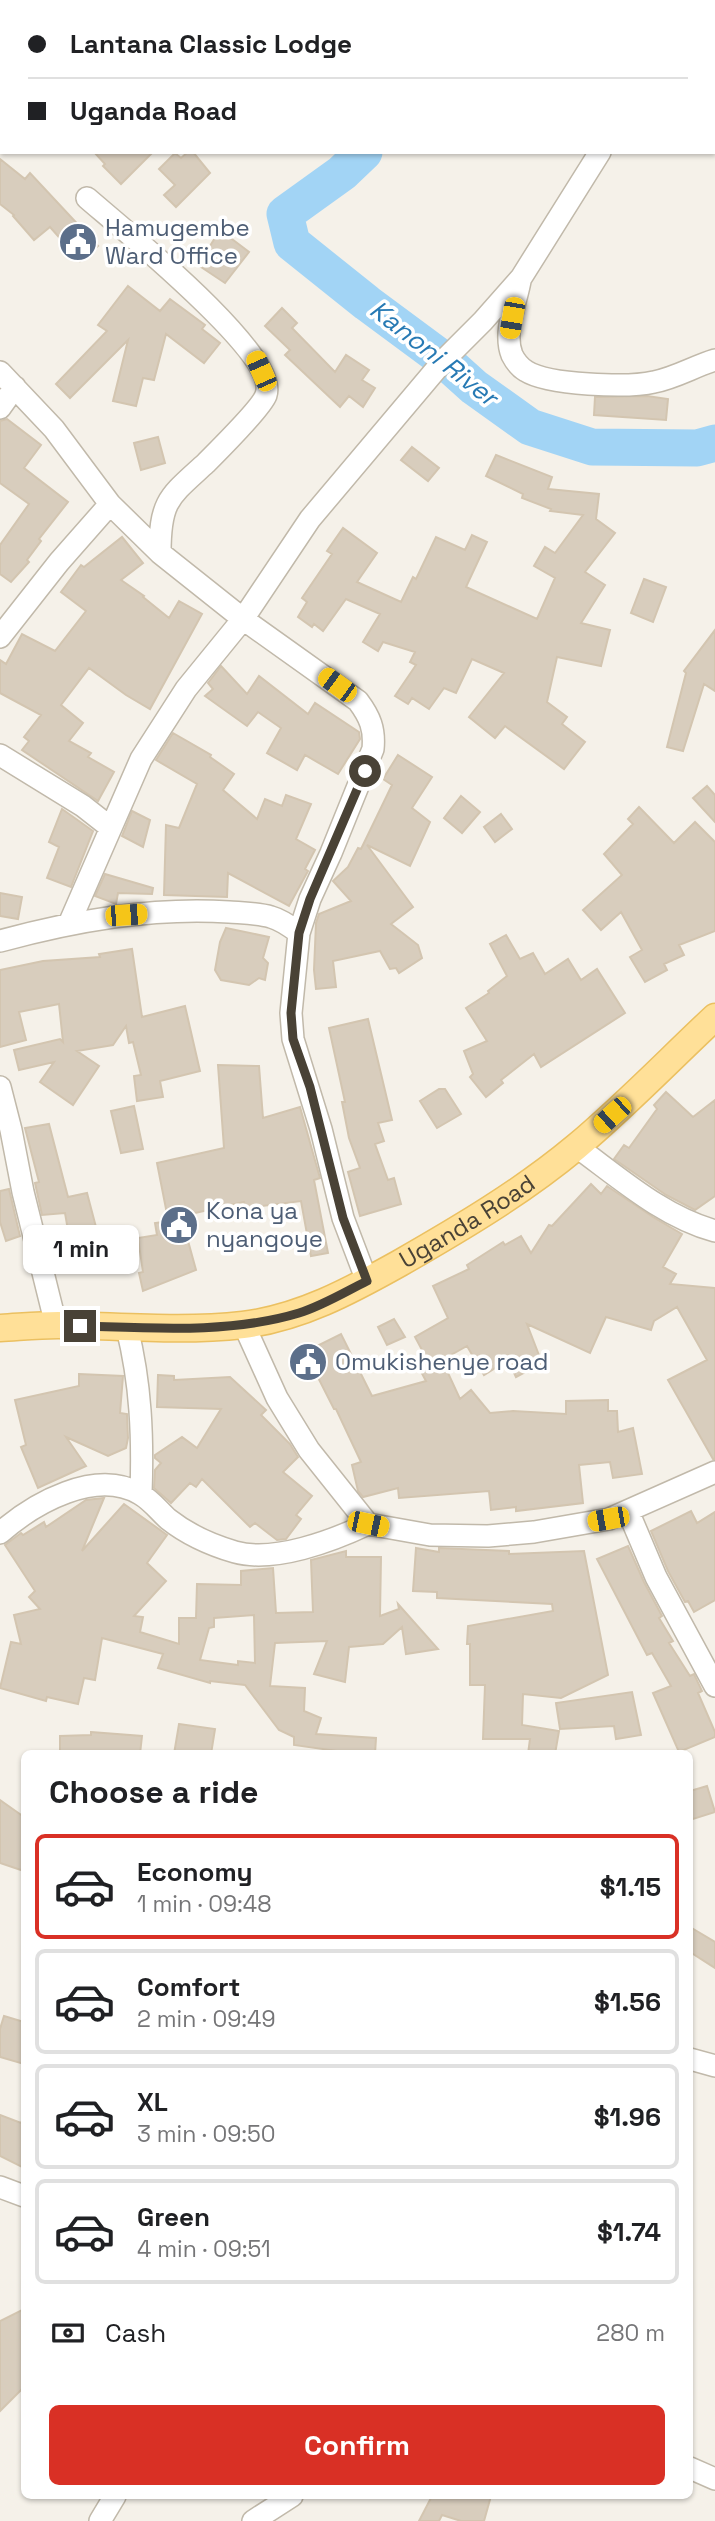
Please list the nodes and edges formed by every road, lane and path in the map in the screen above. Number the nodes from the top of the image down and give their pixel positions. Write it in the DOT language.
graph roads {
  1 [pos="599,154"];
  2 [pos="87,198"];
  3 [pos="521,278"];
  4 [pos="715,360"];
  5 [pos="0,372"];
  6 [pos="15,387"];
  7 [pos="0,408"];
  8 [pos="110,504"];
  9 [pos="160,553"];
  10 [pos="243,619"];
  11 [pos="0,637"];
  12 [pos="0,755"];
  13 [pos="111,828"];
  14 [pos="69,924"];
  15 [pos="299,933"];
  16 [pos="0,941"];
  17 [pos="715,1017"];
  18 [pos="0,1087"];
  19 [pos="577,1147"];
  20 [pos="715,1231"];
  21 [pos="367,1281"];
  22 [pos="56,1325"];
  23 [pos="244,1325"];
  24 [pos="0,1328"];
  25 [pos="127,1328"];
  26 [pos="715,1472"];
  27 [pos="141,1494"];
  28 [pos="628,1511"];
  29 [pos="368,1524"];
  30 [pos="0,1533"];
  31 [pos="715,1686"];
  32 [pos="693,2060"];
  33 [pos="715,2066"];
  34 [pos="0,2187"];
  35 [pos="21,2195"];
  36 [pos="693,2469"];
  37 [pos="715,2479"];
  38 [pos="113,2499"];
  39 [pos="287,2499"];
  40 [pos="100,2521"];
  41 [pos="253,2521"];
  1 -- 3 [label="street"];
  2 -- 9 [label="street"];
  3 -- 4 [label="street"];
  3 -- 10 [label="street"];
  5 -- 6 [label="street"];
  6 -- 7 [label="street"];
  6 -- 8 [label="street"];
  8 -- 9 [label="street"];
  8 -- 11 [label="street"];
  9 -- 10 [label="street"];
  10 -- 13 [label="street"];
  10 -- 15 [label="street"];
  12 -- 13 [label="street"];
  13 -- 14 [label="street"];
  14 -- 15 [label="street"];
  14 -- 16 [label="street"];
  15 -- 21 [label="street"];
  17 -- 19 [label="main road, Uganda Road"];
  18 -- 22 [label="street"];
  19 -- 20 [label="street"];
  19 -- 21 [label="main road, Uganda Road"];
  21 -- 23 [label="main road, Uganda Road"];
  22 -- 24 [label="main road, Uganda Road"];
  22 -- 25 [label="main road, Uganda Road"];
  23 -- 25 [label="main road, Uganda Road"];
  23 -- 29 [label="street"];
  25 -- 27 [label="street"];
  26 -- 28 [label="street"];
  27 -- 29 [label="street"];
  27 -- 30 [label="street"];
  28 -- 29 [label="street"];
  28 -- 31 [label="street"];
  32 -- 33 [label="street"];
  34 -- 35 [label="street"];
  36 -- 37 [label="street"];
  38 -- 40 [label="street"];
  39 -- 41 [label="street"];
}
